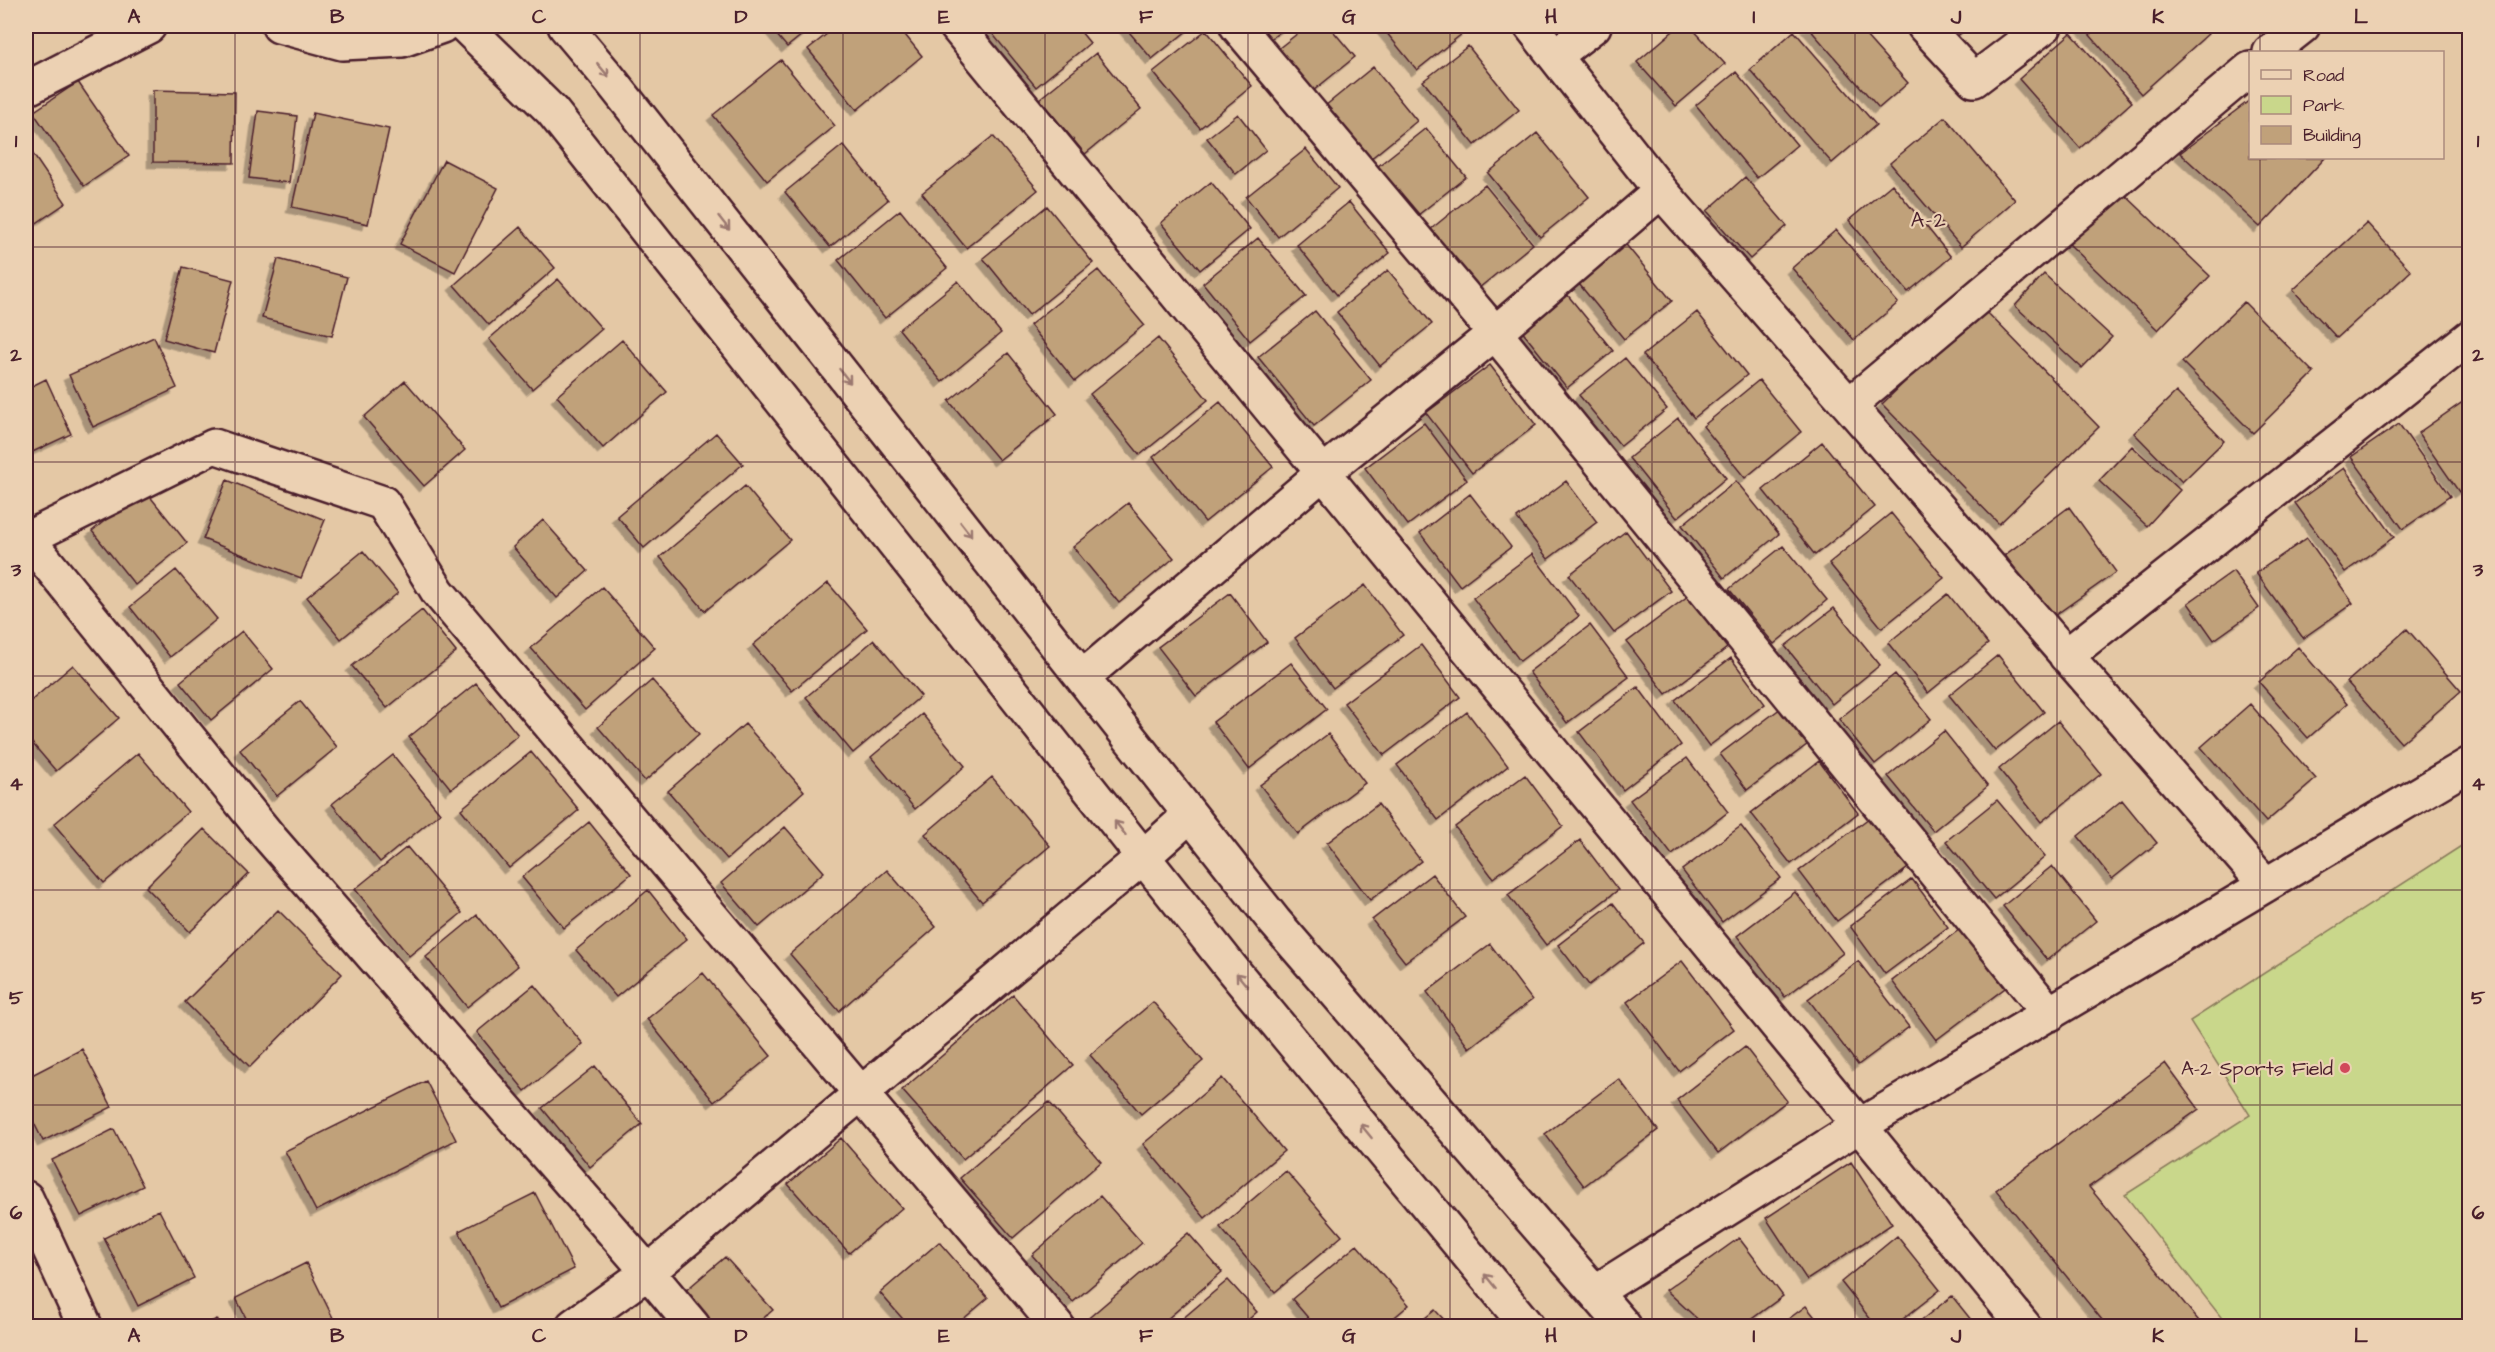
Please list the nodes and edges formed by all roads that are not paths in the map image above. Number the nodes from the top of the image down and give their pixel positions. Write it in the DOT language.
graph roads {
  1 [pos="149,26"];
  2 [pos="279,26"];
  3 [pos="442,26"];
  4 [pos="465,26"];
  5 [pos="565,26"];
  6 [pos="956,26"];
  7 [pos="1237,26"];
  8 [pos="1531,26"];
  9 [pos="1594,26"];
  10 [pos="1924,26"];
  11 [pos="2045,26"];
  12 [pos="2303,26"];
  13 [pos="2271,51"];
  14 [pos="1556,56"];
  15 [pos="2249,70"];
  16 [pos="26,89"];
  17 [pos="1661,191"];
  18 [pos="1495,333"];
  19 [pos="2469,337"];
  20 [pos="1849,405"];
  21 [pos="1324,472"];
  22 [pos="26,539"];
  23 [pos="2066,656"];
  24 [pos="1083,677"];
  25 [pos="2469,764"];
  26 [pos="1190,815"];
  27 [pos="1143,857"];
  28 [pos="2265,884"];
  29 [pos="2050,1014"];
  30 [pos="859,1095"];
  31 [pos="1859,1126"];
  32 [pos="26,1198"];
  33 [pos="648,1272"];
  34 [pos="1595,1292"];
  35 [pos="85,1326"];
  36 [pos="573,1326"];
  37 [pos="693,1326"];
  38 [pos="1057,1326"];
  39 [pos="1527,1326"];
  40 [pos="1624,1326"];
  41 [pos="2025,1326"];
  1 -- 16 [label="street"];
  2 -- 3 [label="street"];
  27 -- 4 [label="street, one-way"];
  5 -- 24 [label="street, one-way"];
  6 -- 21 [label="street"];
  7 -- 18 [label="street"];
  8 -- 14 [label="street"];
  9 -- 14 [label="street"];
  10 -- 11 [label="street"];
  12 -- 13 [label="street"];
  14 -- 17 [label="street"];
  15 -- 20 [label="street"];
  17 -- 18 [label="street"];
  17 -- 20 [label="street"];
  18 -- 21 [label="street"];
  18 -- 29 [label="street"];
  19 -- 23 [label="street"];
  20 -- 23 [label="street"];
  21 -- 24 [label="street"];
  21 -- 31 [label="street"];
  22 -- 30 [label="street"];
  22 -- 33 [label="street"];
  23 -- 28 [label="street"];
  24 -- 26 [label="street"];
  25 -- 28 [label="street"];
  26 -- 27 [label="street"];
  26 -- 34 [label="street"];
  27 -- 30 [label="street"];
  39 -- 27 [label="street, one-way"];
  28 -- 29 [label="street"];
  29 -- 31 [label="street"];
  30 -- 33 [label="street"];
  30 -- 38 [label="street"];
  31 -- 34 [label="street"];
  31 -- 41 [label="street"];
  32 -- 35 [label="street"];
  33 -- 36 [label="street"];
  33 -- 37 [label="street"];
  34 -- 40 [label="street"];
}
